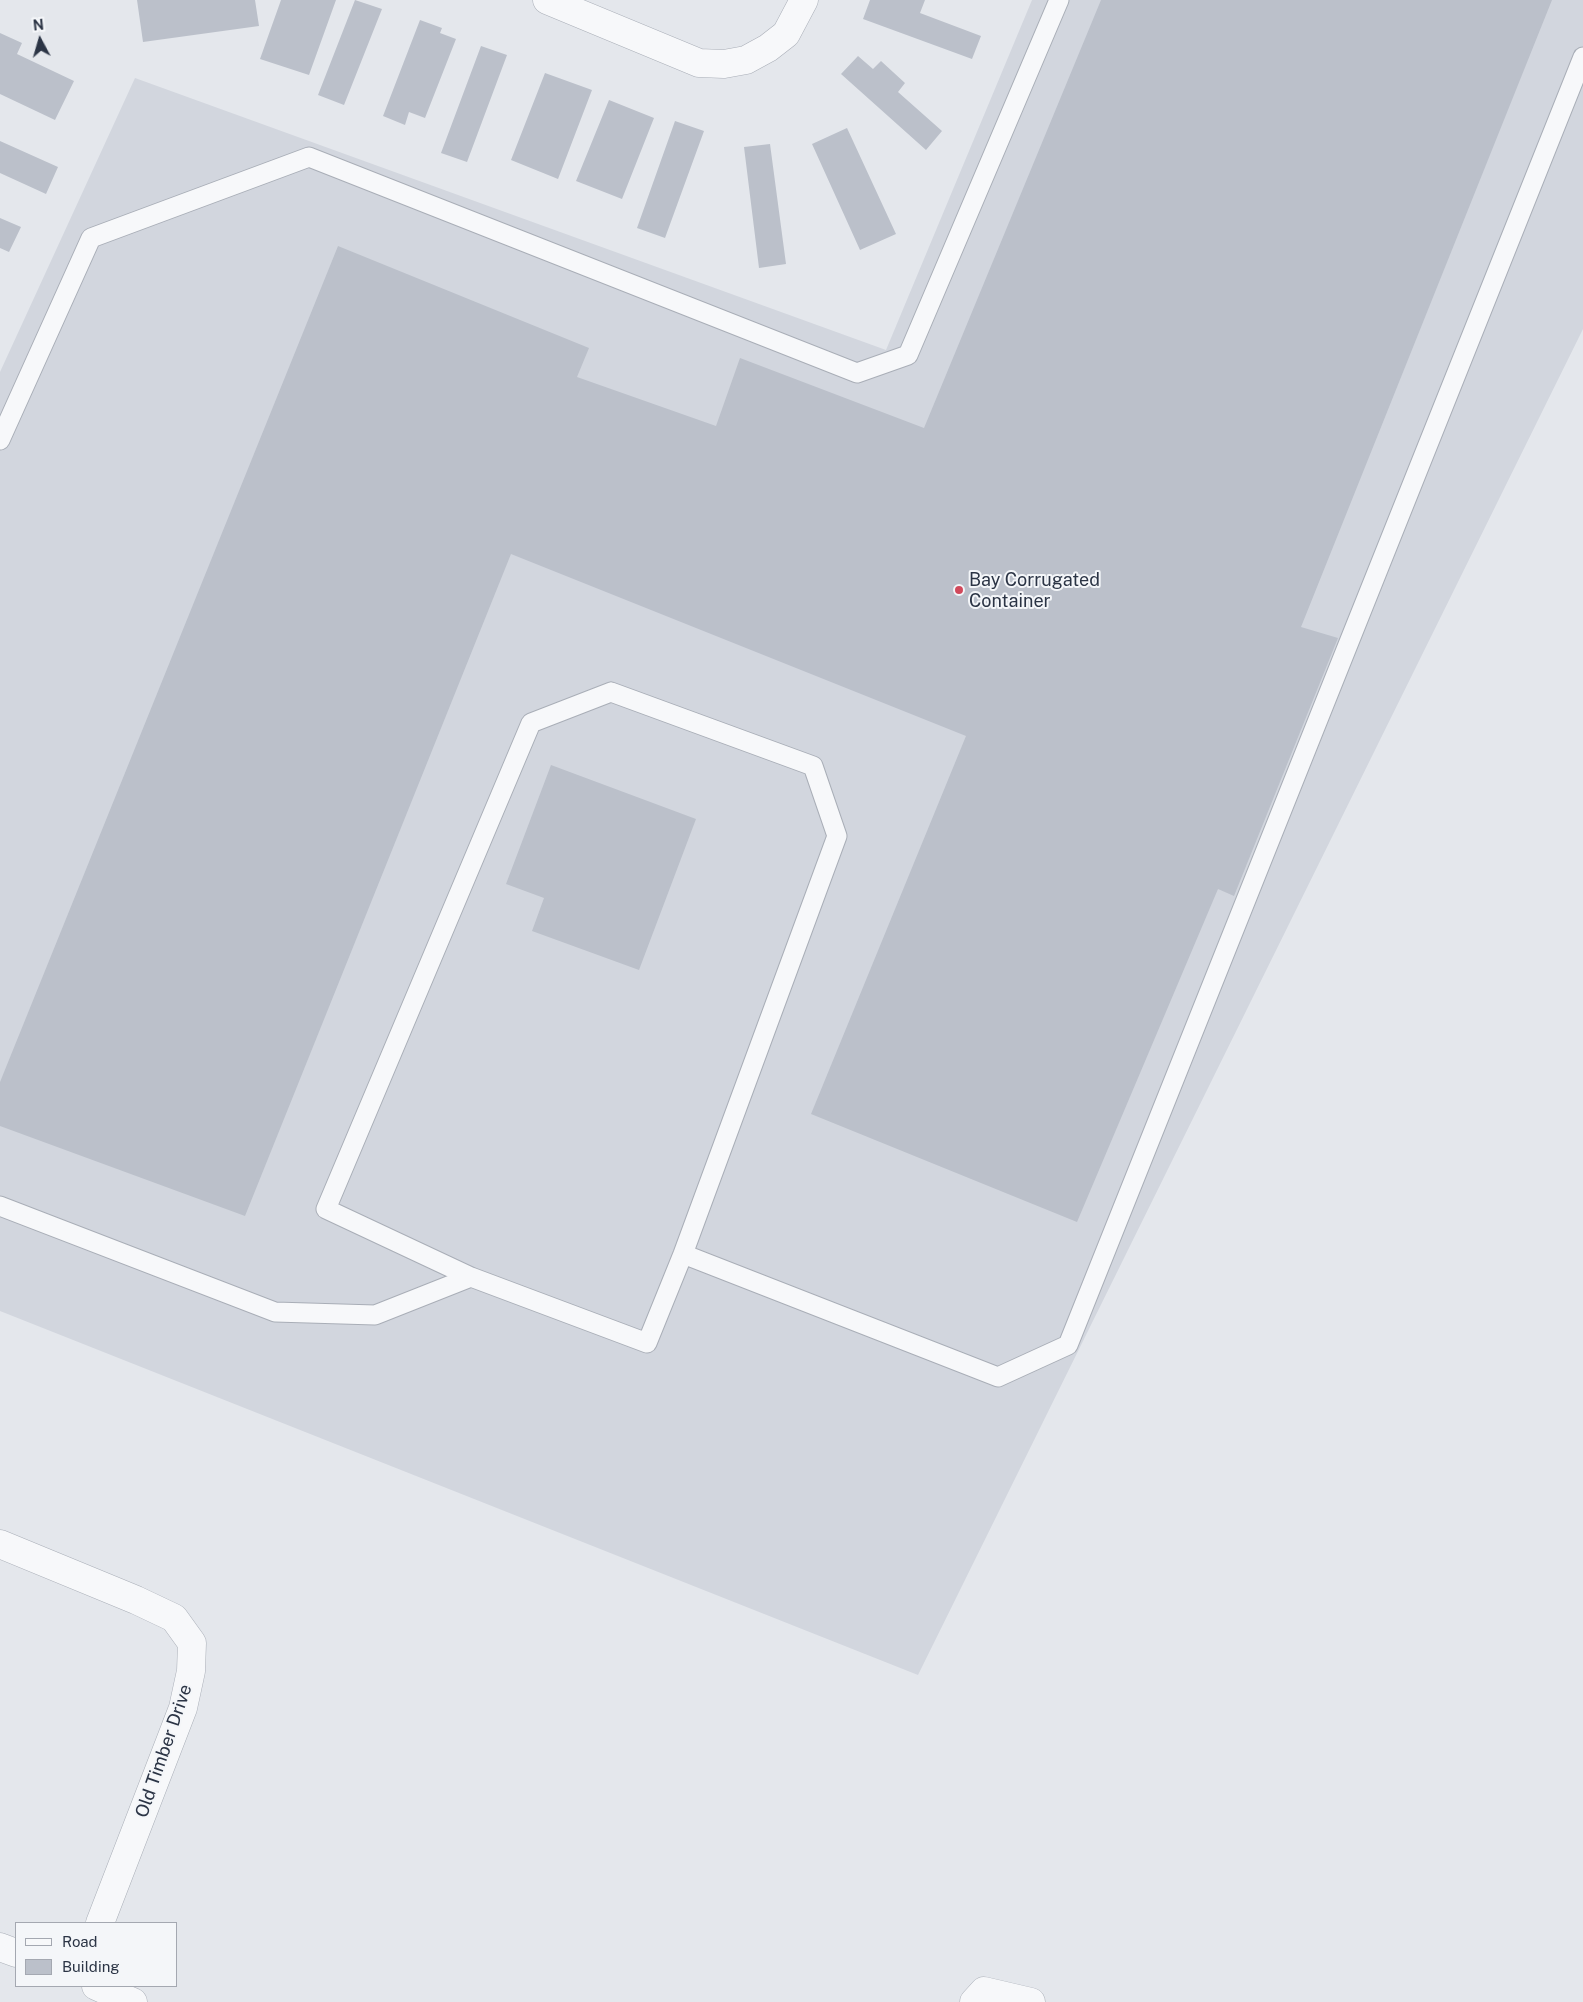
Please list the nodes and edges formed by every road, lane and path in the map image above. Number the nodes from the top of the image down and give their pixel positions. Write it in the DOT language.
graph roads {
  1 [pos="547,0"];
  2 [pos="804,0"];
  3 [pos="1059,0"];
  4 [pos="1583,57"];
  5 [pos="0,440"];
  6 [pos="0,1206"];
  7 [pos="683,1254"];
  8 [pos="471,1277"];
  9 [pos="0,1544"];
  10 [pos="100,1922"];
  11 [pos="0,1947"];
  12 [pos="15,1953"];
  13 [pos="98,1987"];
  14 [pos="979,1996"];
  15 [pos="133,2002"];
  16 [pos="1031,2002"];
  1 -- 2 [label="street"];
  3 -- 5 [label="lane"];
  4 -- 7 [label="lane"];
  6 -- 8 [label="lane"];
  7 -- 8 [label="lane"];
  7 -- 8 [label="lane"];
  9 -- 10 [label="street, Old Timber Drive"];
  11 -- 12 [label="street"];
  13 -- 15 [label="street"];
  14 -- 16 [label="street"];
}
